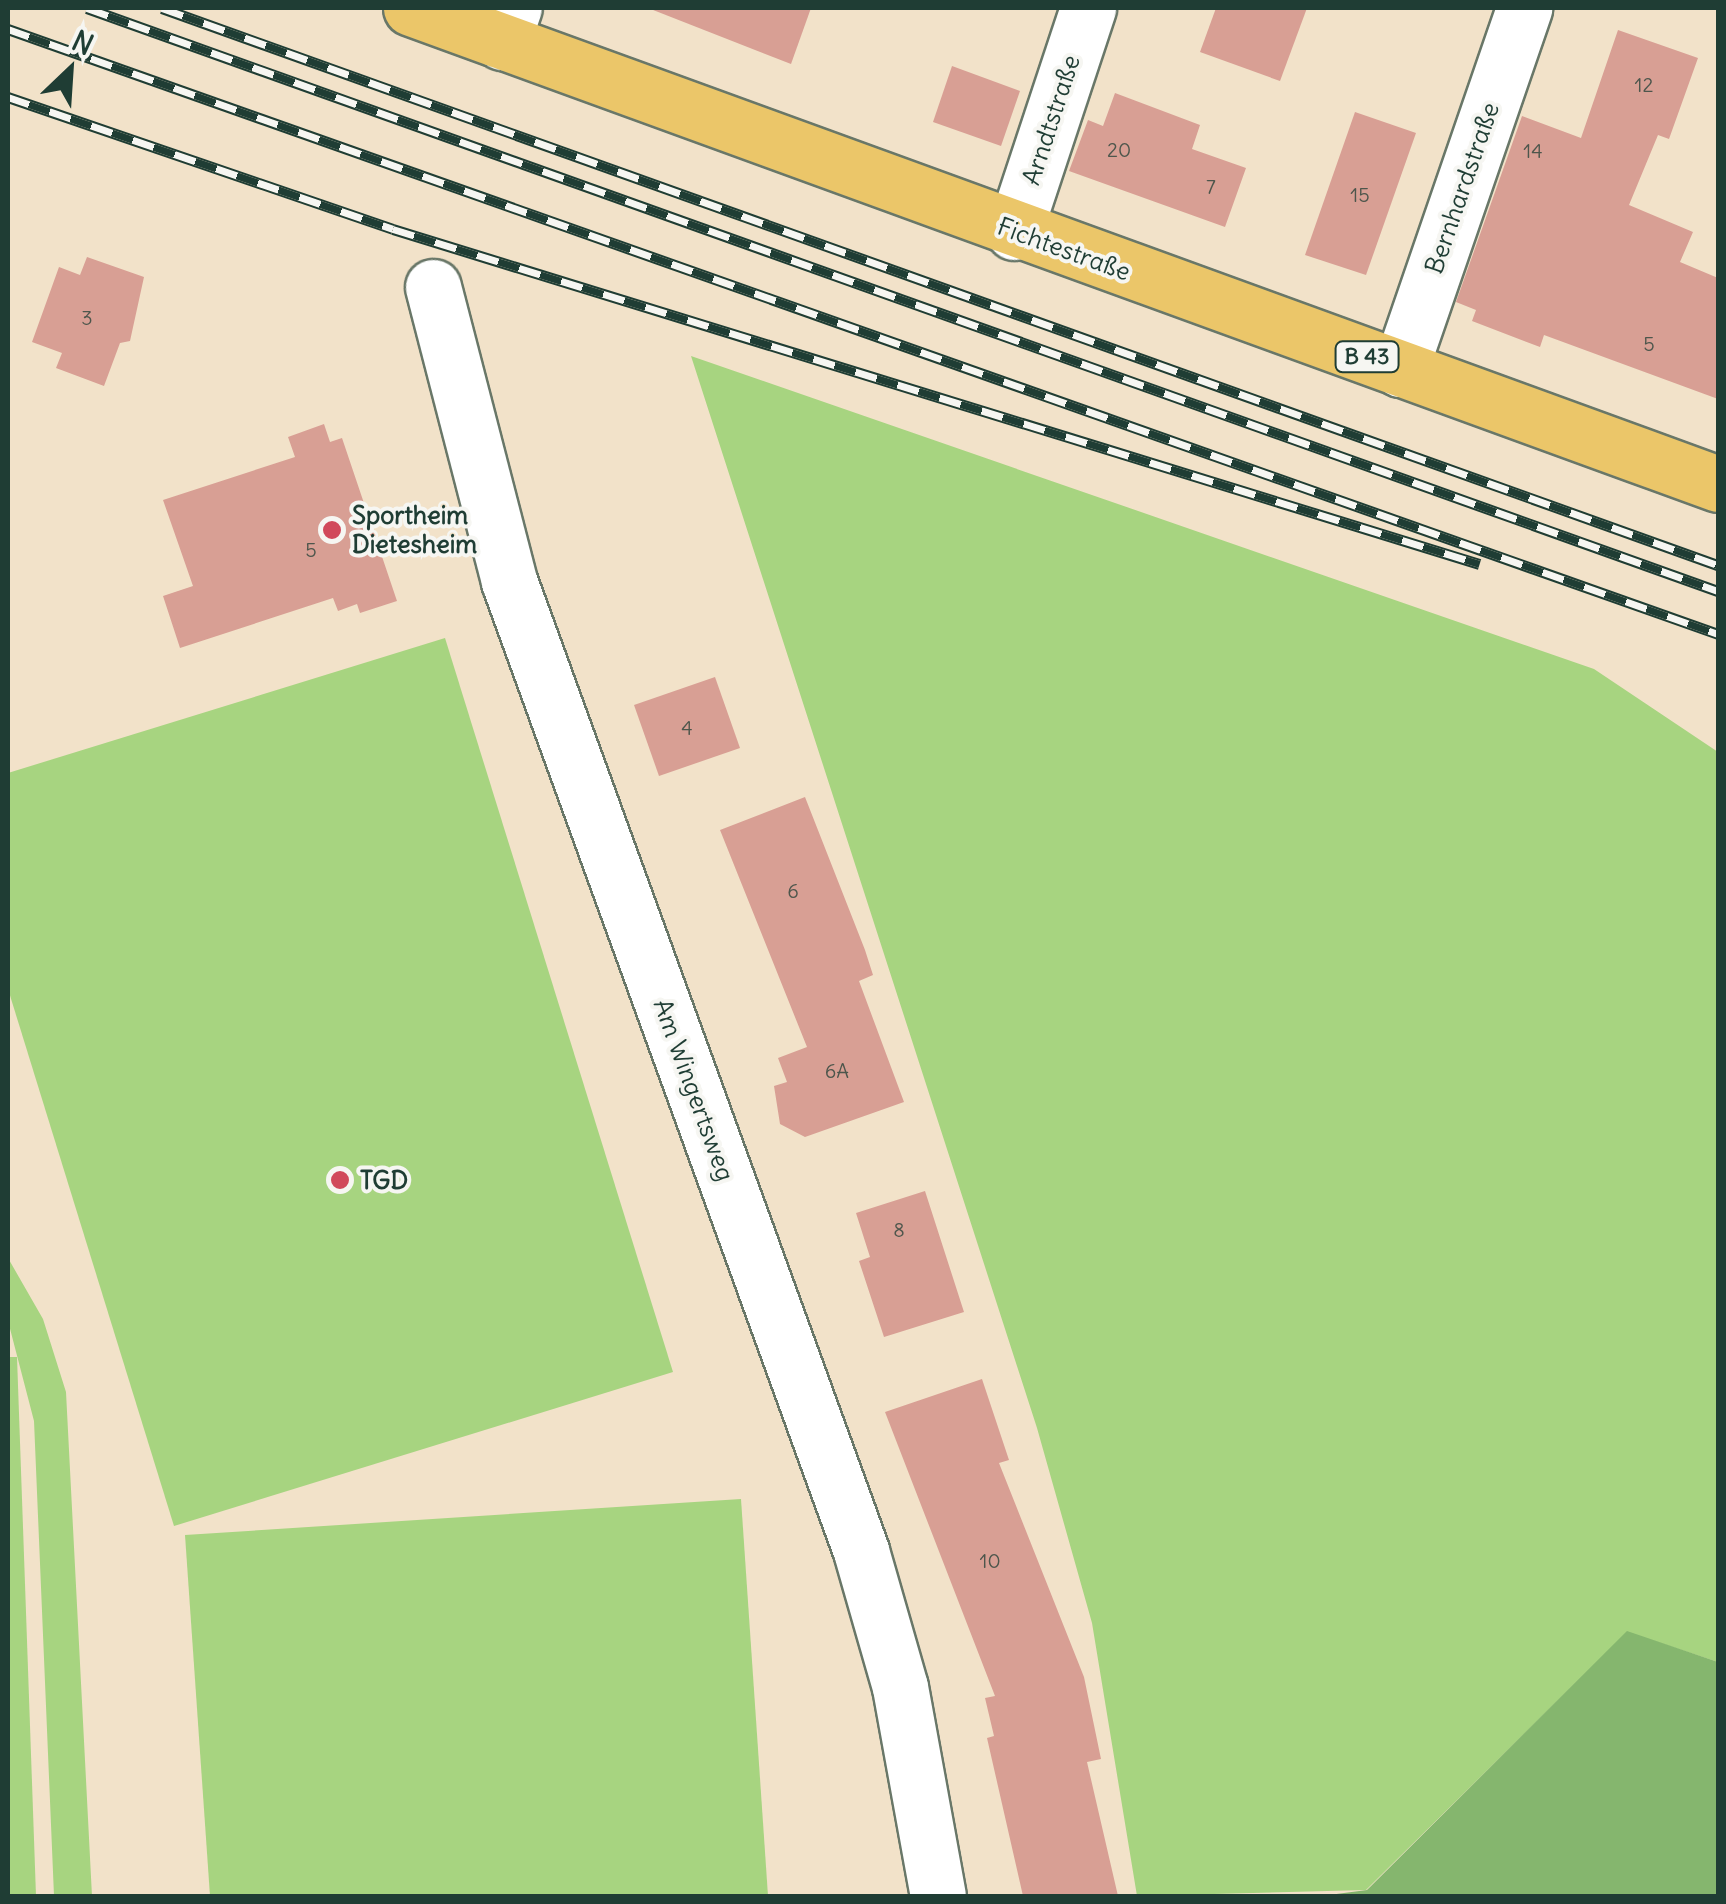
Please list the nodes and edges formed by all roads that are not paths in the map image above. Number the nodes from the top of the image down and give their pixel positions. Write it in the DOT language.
graph roads {
  1 [pos="411,8"];
  2 [pos="1088,8"];
  3 [pos="1524,8"];
  4 [pos="508,25"];
  5 [pos="1014,232"];
  6 [pos="433,287"];
  7 [pos="1400,369"];
  8 [pos="1718,484"];
  9 [pos="938,1896"];
  1 -- 4 [label="main road, Fichtestraße / B 43"];
  2 -- 5 [label="street, Arndtstraße"];
  3 -- 7 [label="street, Bernhardstraße"];
  4 -- 5 [label="main road, Fichtestraße / B 43"];
  5 -- 7 [label="main road, Fichtestraße / B 43"];
  6 -- 9 [label="street, Am Wingertsweg"];
  7 -- 8 [label="main road, Fichtestraße / B 43"];
}
